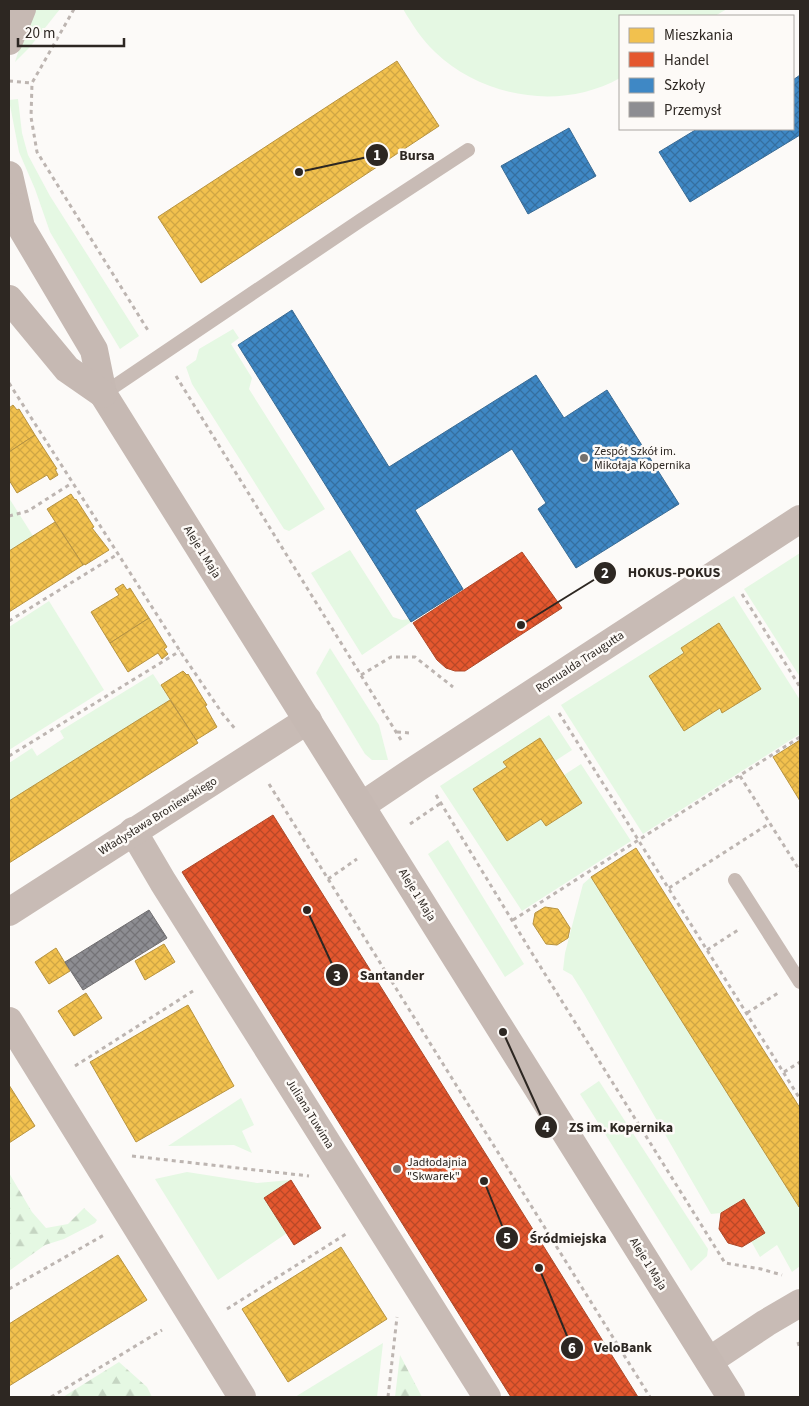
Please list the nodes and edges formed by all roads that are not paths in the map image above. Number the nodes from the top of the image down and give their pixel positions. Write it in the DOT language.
graph roads {
  1 [pos="22,9"];
  2 [pos="9,40"];
  3 [pos="468,150"];
  4 [pos="9,175"];
  5 [pos="14,216"];
  6 [pos="9,300"];
  7 [pos="103,394"];
  8 [pos="800,519"];
  9 [pos="308,720"];
  10 [pos="361,806"];
  11 [pos="133,831"];
  12 [pos="735,880"];
  13 [pos="9,912"];
  14 [pos="799,981"];
  15 [pos="9,1020"];
  16 [pos="800,1303"];
  17 [pos="709,1361"];
  18 [pos="242,1397"];
  19 [pos="487,1397"];
  20 [pos="731,1397"];
  1 -- 2 [label="street"];
  3 -- 7 [label="lane"];
  4 -- 5 [label="street, Aleje 1 Maja"];
  5 -- 7 [label="street, Aleje 1 Maja"];
  6 -- 7 [label="street, Aleje 1 Maja"];
  7 -- 9 [label="street, Aleje 1 Maja"];
  8 -- 10 [label="street, Romualda Traugutta"];
  9 -- 10 [label="street, Aleje 1 Maja"];
  9 -- 11 [label="street, Władysława Broniewskiego"];
  10 -- 17 [label="street, Aleje 1 Maja"];
  11 -- 13 [label="street, Władysława Broniewskiego"];
  11 -- 19 [label="street, Juliana Tuwima"];
  12 -- 14 [label="lane"];
  15 -- 18 [label="street"];
  16 -- 17 [label="street"];
  17 -- 20 [label="street, Aleje 1 Maja"];
}
